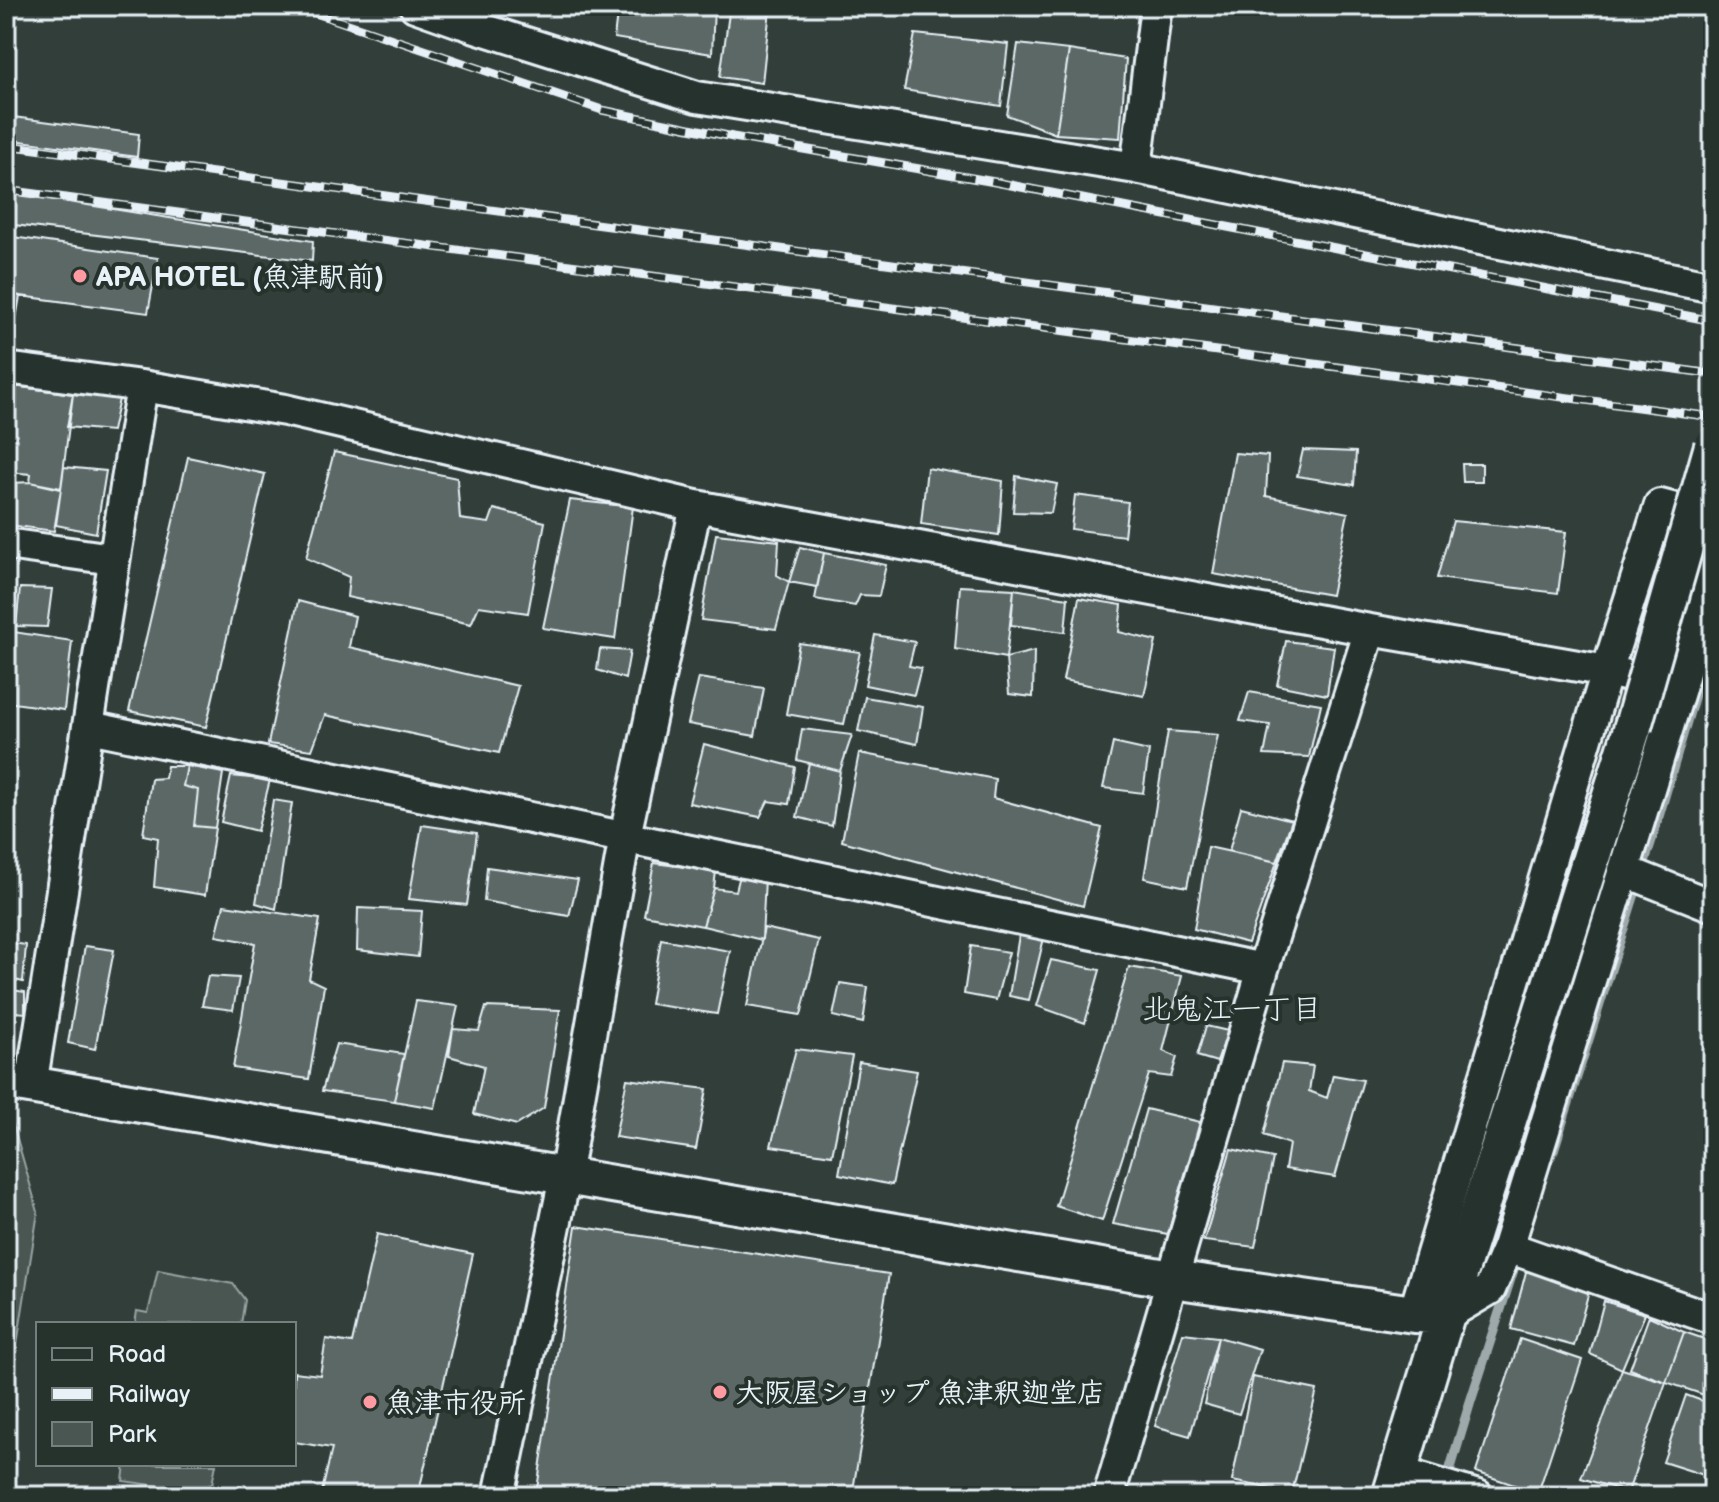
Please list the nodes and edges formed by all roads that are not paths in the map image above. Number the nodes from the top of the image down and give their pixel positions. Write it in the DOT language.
graph roads {
  1 [pos="415,6"];
  2 [pos="1156,6"];
  3 [pos="464,14"];
  4 [pos="1136,168"];
  5 [pos="1711,281"];
  6 [pos="6,368"];
  7 [pos="142,386"];
  8 [pos="1713,446"];
  9 [pos="696,506"];
  10 [pos="1713,519"];
  11 [pos="6,544"];
  12 [pos="113,559"];
  13 [pos="1713,559"];
  14 [pos="1370,630"];
  15 [pos="1607,671"];
  16 [pos="1680,688"];
  17 [pos="89,727"];
  18 [pos="625,836"];
  19 [pos="1625,871"];
  20 [pos="1713,906"];
  21 [pos="1263,969"];
  22 [pos="18,1084"];
  23 [pos="565,1177"];
  24 [pos="1508,1247"];
  25 [pos="1172,1279"];
  26 [pos="1430,1315"];
  27 [pos="1713,1319"];
  28 [pos="1394,1484"];
  29 [pos="499,1496"];
  30 [pos="1109,1496"];
  31 [pos="1478,1496"];
  1 -- 3 [label="street"];
  2 -- 4 [label="street"];
  3 -- 4 [label="street"];
  4 -- 5 [label="street"];
  6 -- 7 [label="street"];
  7 -- 9 [label="street"];
  7 -- 12 [label="street"];
  8 -- 26 [label="street, bridge"];
  9 -- 14 [label="street"];
  9 -- 18 [label="street"];
  10 -- 15 [label="street"];
  11 -- 12 [label="street"];
  12 -- 17 [label="street"];
  13 -- 16 [label="street"];
  14 -- 15 [label="street"];
  14 -- 21 [label="street"];
  15 -- 16 [label="street"];
  15 -- 26 [label="street"];
  16 -- 19 [label="street"];
  17 -- 18 [label="street"];
  17 -- 22 [label="street"];
  18 -- 21 [label="street"];
  18 -- 23 [label="street"];
  19 -- 20 [label="street"];
  19 -- 24 [label="street"];
  21 -- 25 [label="street"];
  22 -- 23 [label="street"];
  23 -- 25 [label="street"];
  23 -- 29 [label="street"];
  24 -- 26 [label="street"];
  24 -- 27 [label="street"];
  25 -- 26 [label="street"];
  25 -- 30 [label="street"];
  26 -- 28 [label="street"];
  28 -- 31 [label="street"];
}
